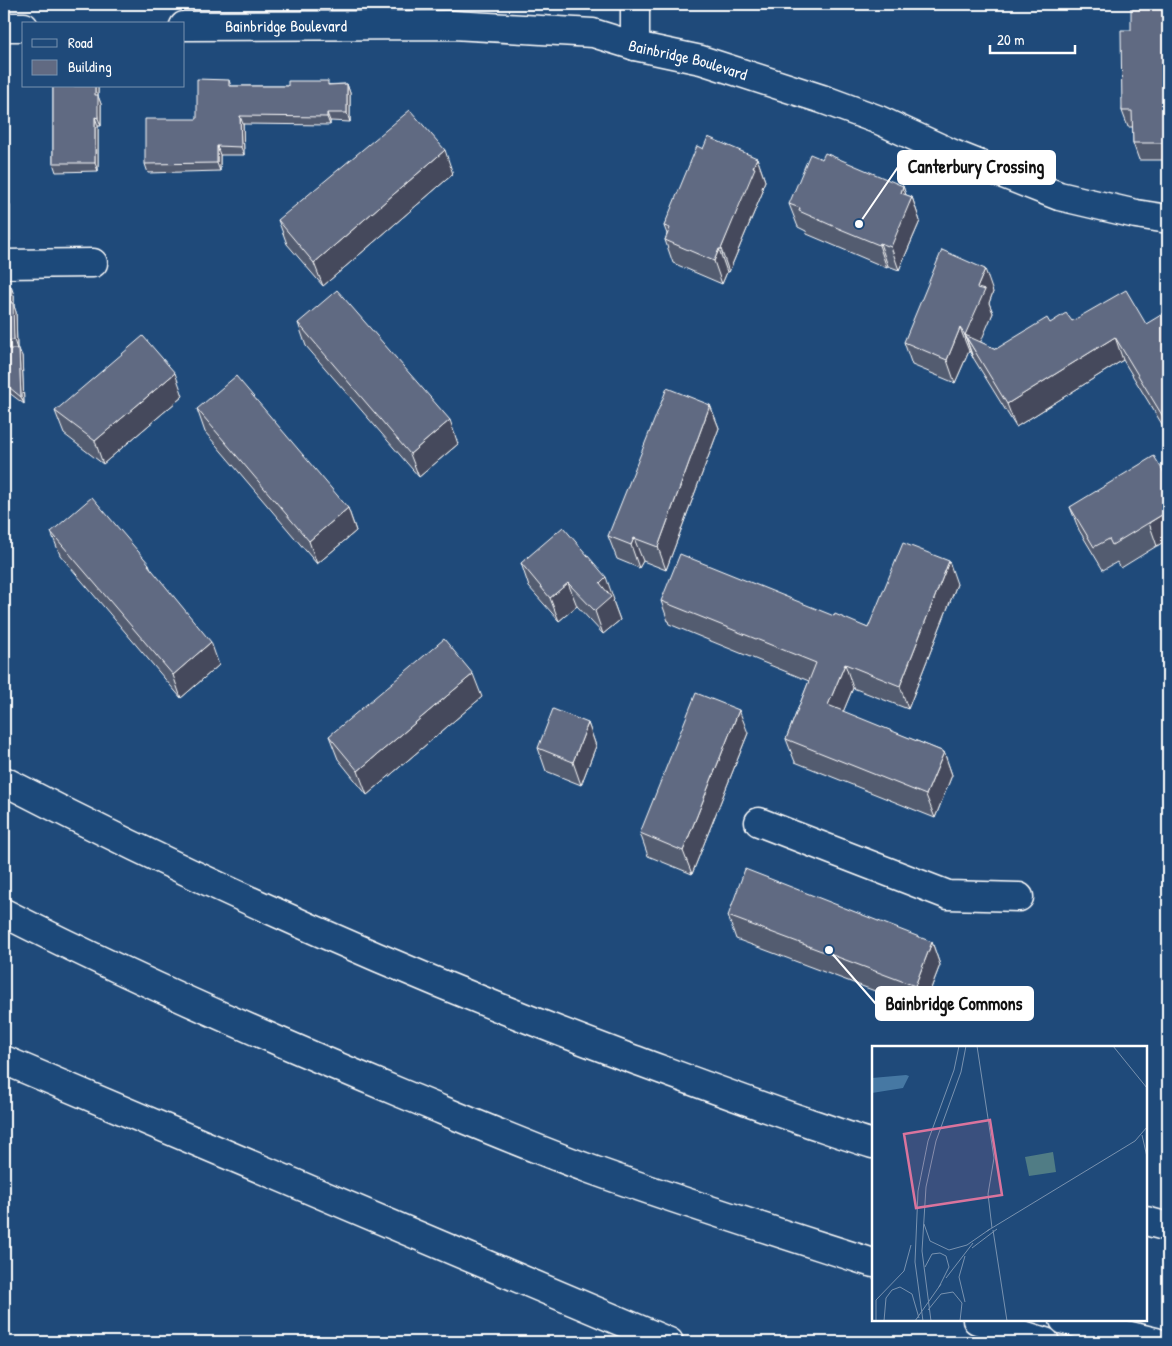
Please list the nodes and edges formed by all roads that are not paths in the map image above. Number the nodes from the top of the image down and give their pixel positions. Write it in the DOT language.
graph roads {
  1 [pos="635,4"];
  2 [pos="22,26"];
  3 [pos="185,26"];
  4 [pos="4,27"];
  5 [pos="636,46"];
  6 [pos="1168,219"];
  7 [pos="4,264"];
  8 [pos="93,264"];
  9 [pos="4,781"];
  10 [pos="759,822"];
  11 [pos="1020,897"];
  12 [pos="4,913"];
  13 [pos="4,1060"];
  14 [pos="872,1144"];
  15 [pos="720,1214"];
  16 [pos="1147,1217"];
  17 [pos="1168,1219"];
  18 [pos="1147,1221"];
  19 [pos="1168,1227"];
  20 [pos="872,1263"];
  21 [pos="872,1280"];
  22 [pos="980,1321"];
  23 [pos="1068,1321"];
  24 [pos="669,1342"];
  25 [pos="1044,1342"];
  26 [pos="1156,1342"];
  1 -- 5 [label="main road"];
  2 -- 4 [label="main road"];
  3 -- 5 [label="main road, Bainbridge Boulevard"];
  5 -- 6 [label="main road, Bainbridge Boulevard"];
  7 -- 8 [label="main road"];
  9 -- 14 [label="main road"];
  10 -- 11 [label="main road"];
  12 -- 15 [label="main road"];
  13 -- 24 [label="main road"];
  15 -- 20 [label="main road"];
  15 -- 21 [label="main road"];
  16 -- 17 [label="main road"];
  18 -- 19 [label="main road"];
  22 -- 25 [label="main road"];
  23 -- 26 [label="main road"];
}
